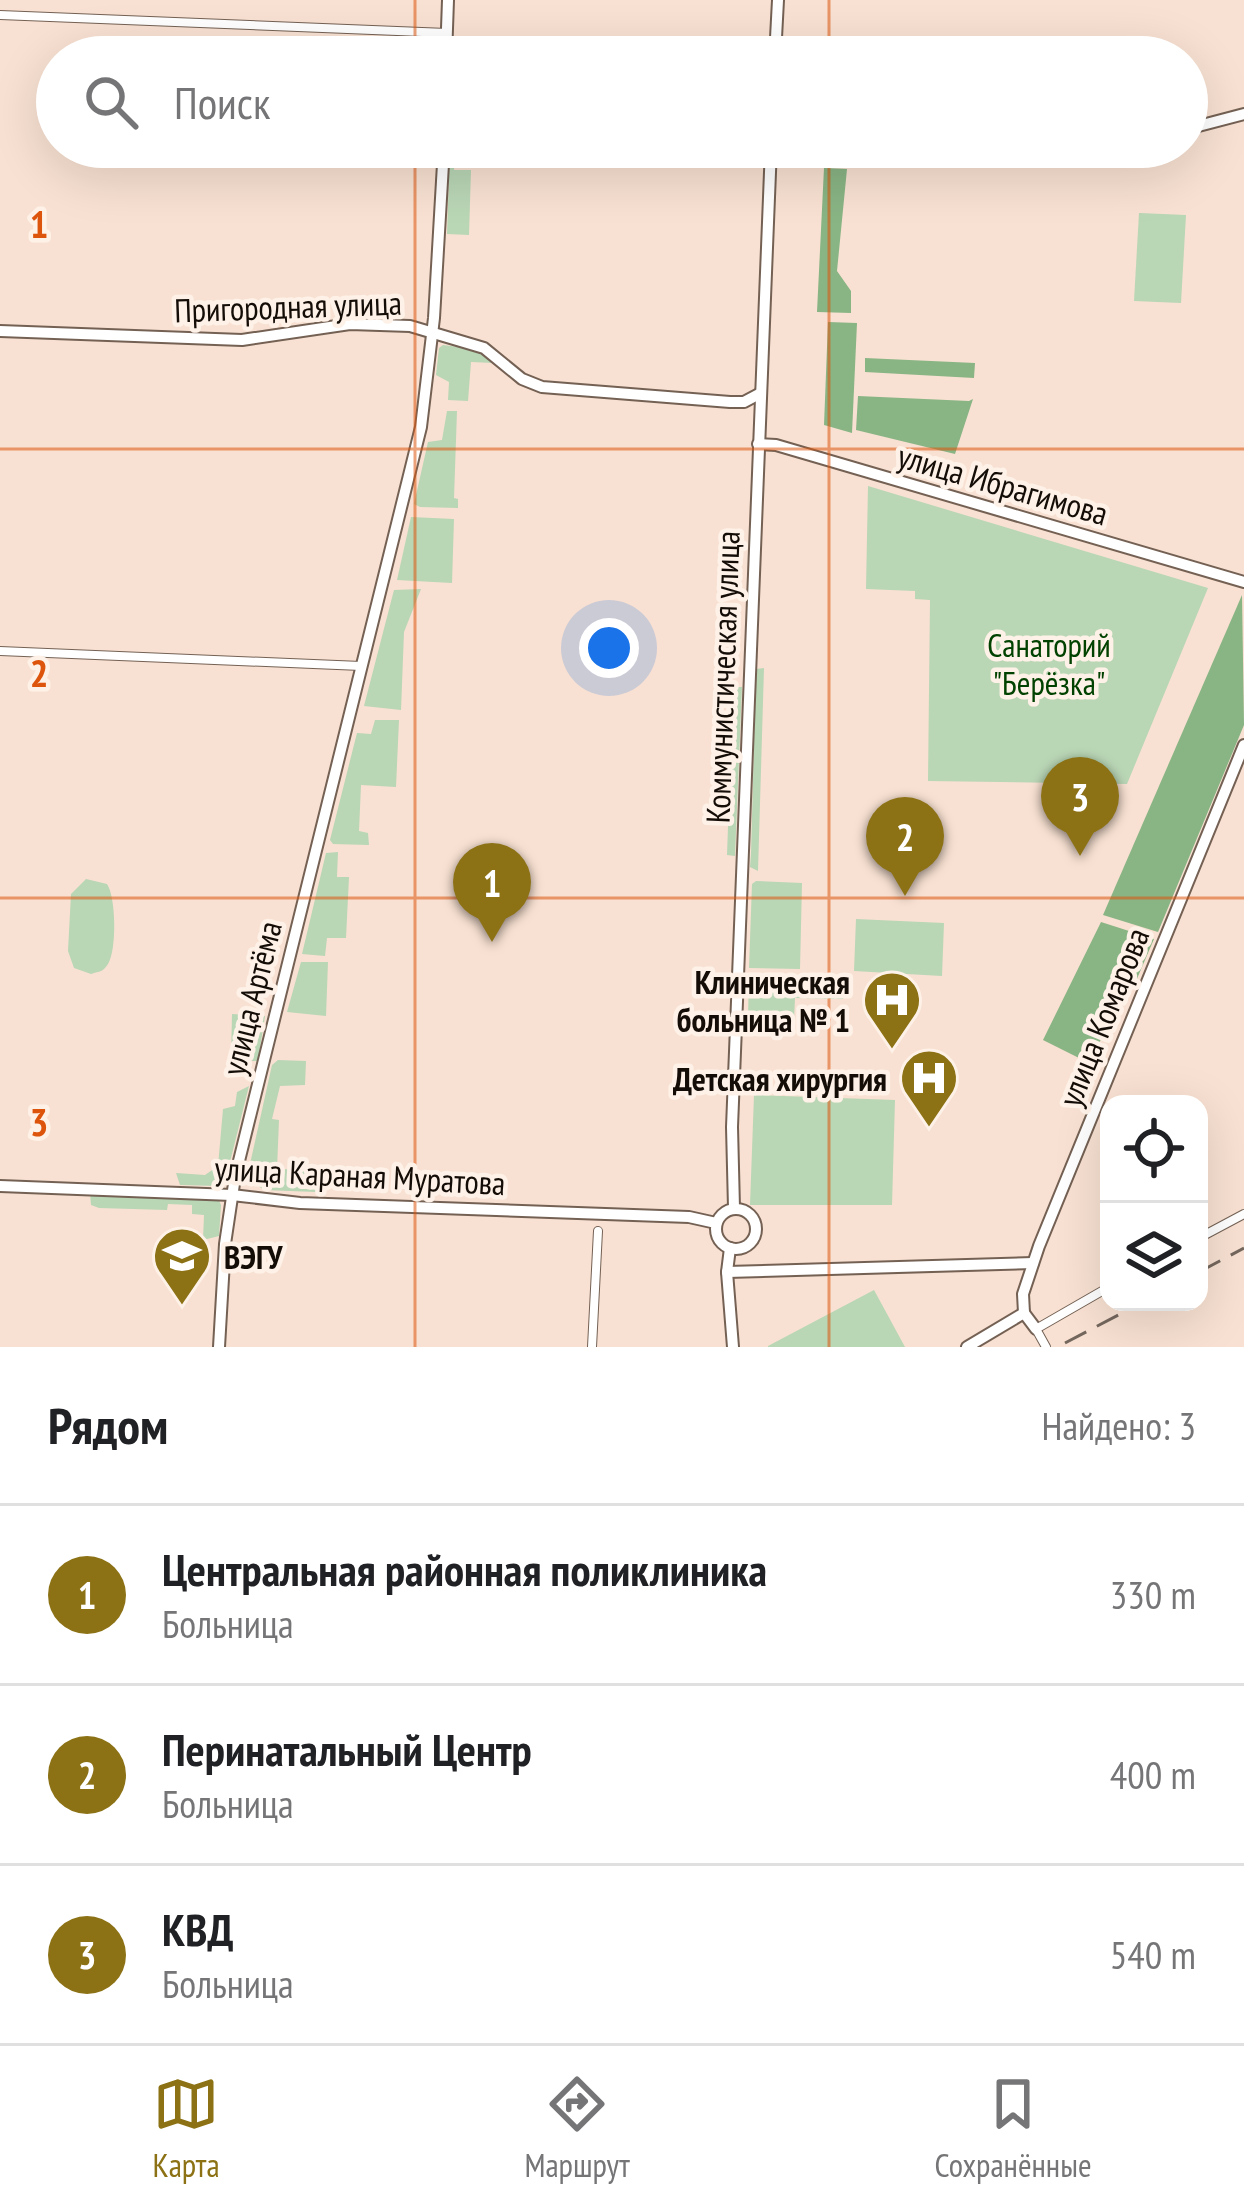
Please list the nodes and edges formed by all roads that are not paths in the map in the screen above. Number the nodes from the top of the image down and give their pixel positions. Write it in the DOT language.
graph roads {
  1 [pos="448,0"];
  2 [pos="778,0"];
  3 [pos="0,15"];
  4 [pos="447,33"];
  5 [pos="447,36"];
  6 [pos="776,36"];
  7 [pos="1244,114"];
  8 [pos="1208,123"];
  9 [pos="443,168"];
  10 [pos="770,168"];
  11 [pos="0,331"];
  12 [pos="433,334"];
  13 [pos="761,393"];
  14 [pos="744,402"];
  15 [pos="759,421"];
  16 [pos="758,444"];
  17 [pos="776,445"];
  18 [pos="1244,582"];
  19 [pos="0,651"];
  20 [pos="361,667"];
  21 [pos="1244,745"];
  22 [pos="0,1186"];
  23 [pos="232,1195"];
  24 [pos="734,1208"];
  25 [pos="1244,1214"];
  26 [pos="716,1223"];
  27 [pos="598,1232"];
  28 [pos="1208,1233"];
  29 [pos="730,1248"];
  30 [pos="1034,1263"];
  31 [pos="728,1272"];
  32 [pos="1100,1292"];
  33 [pos="1024,1313"];
  34 [pos="1036,1329"];
  35 [pos="219,1347"];
  36 [pos="592,1347"];
  37 [pos="733,1347"];
  38 [pos="967,1347"];
  39 [pos="1046,1347"];
  1 -- 4 [label="main road"];
  2 -- 6 [label="main road"];
  3 -- 4 [label="street"];
  4 -- 5 [label="main road"];
  7 -- 8 [label="main road"];
  9 -- 12 [label="main road, улица Артёма"];
  10 -- 13 [label="main road, Коммунистическая улица"];
  11 -- 12 [label="main road, Пригородная улица"];
  12 -- 14 [label="main road, Пригородная улица"];
  12 -- 20 [label="main road, улица Артёма"];
  13 -- 14 [label="main road"];
  13 -- 15 [label="main road, Коммунистическая улица"];
  14 -- 15 [label="main road"];
  15 -- 16 [label="main road, Коммунистическая улица"];
  15 -- 17 [label="main road"];
  16 -- 17 [label="main road, улица Ибрагимова"];
  16 -- 24 [label="main road, Коммунистическая улица"];
  17 -- 18 [label="main road, улица Ибрагимова"];
  19 -- 20 [label="street"];
  20 -- 23 [label="main road, улица Артёма"];
  21 -- 30 [label="main road, улица Комарова"];
  22 -- 23 [label="main road, улица Караная Муратова"];
  23 -- 26 [label="main road, улица Караная Муратова"];
  23 -- 35 [label="main road, улица Артёма"];
  24 -- 26 [label="main road"];
  24 -- 29 [label="main road"];
  25 -- 28 [label="street"];
  26 -- 29 [label="main road"];
  27 -- 36 [label="street"];
  29 -- 31 [label="main road"];
  30 -- 31 [label="main road"];
  30 -- 33 [label="main road, улица Комарова"];
  31 -- 37 [label="main road"];
  32 -- 34 [label="street"];
  33 -- 34 [label="main road"];
  33 -- 38 [label="main road"];
  34 -- 39 [label="street"];
}
